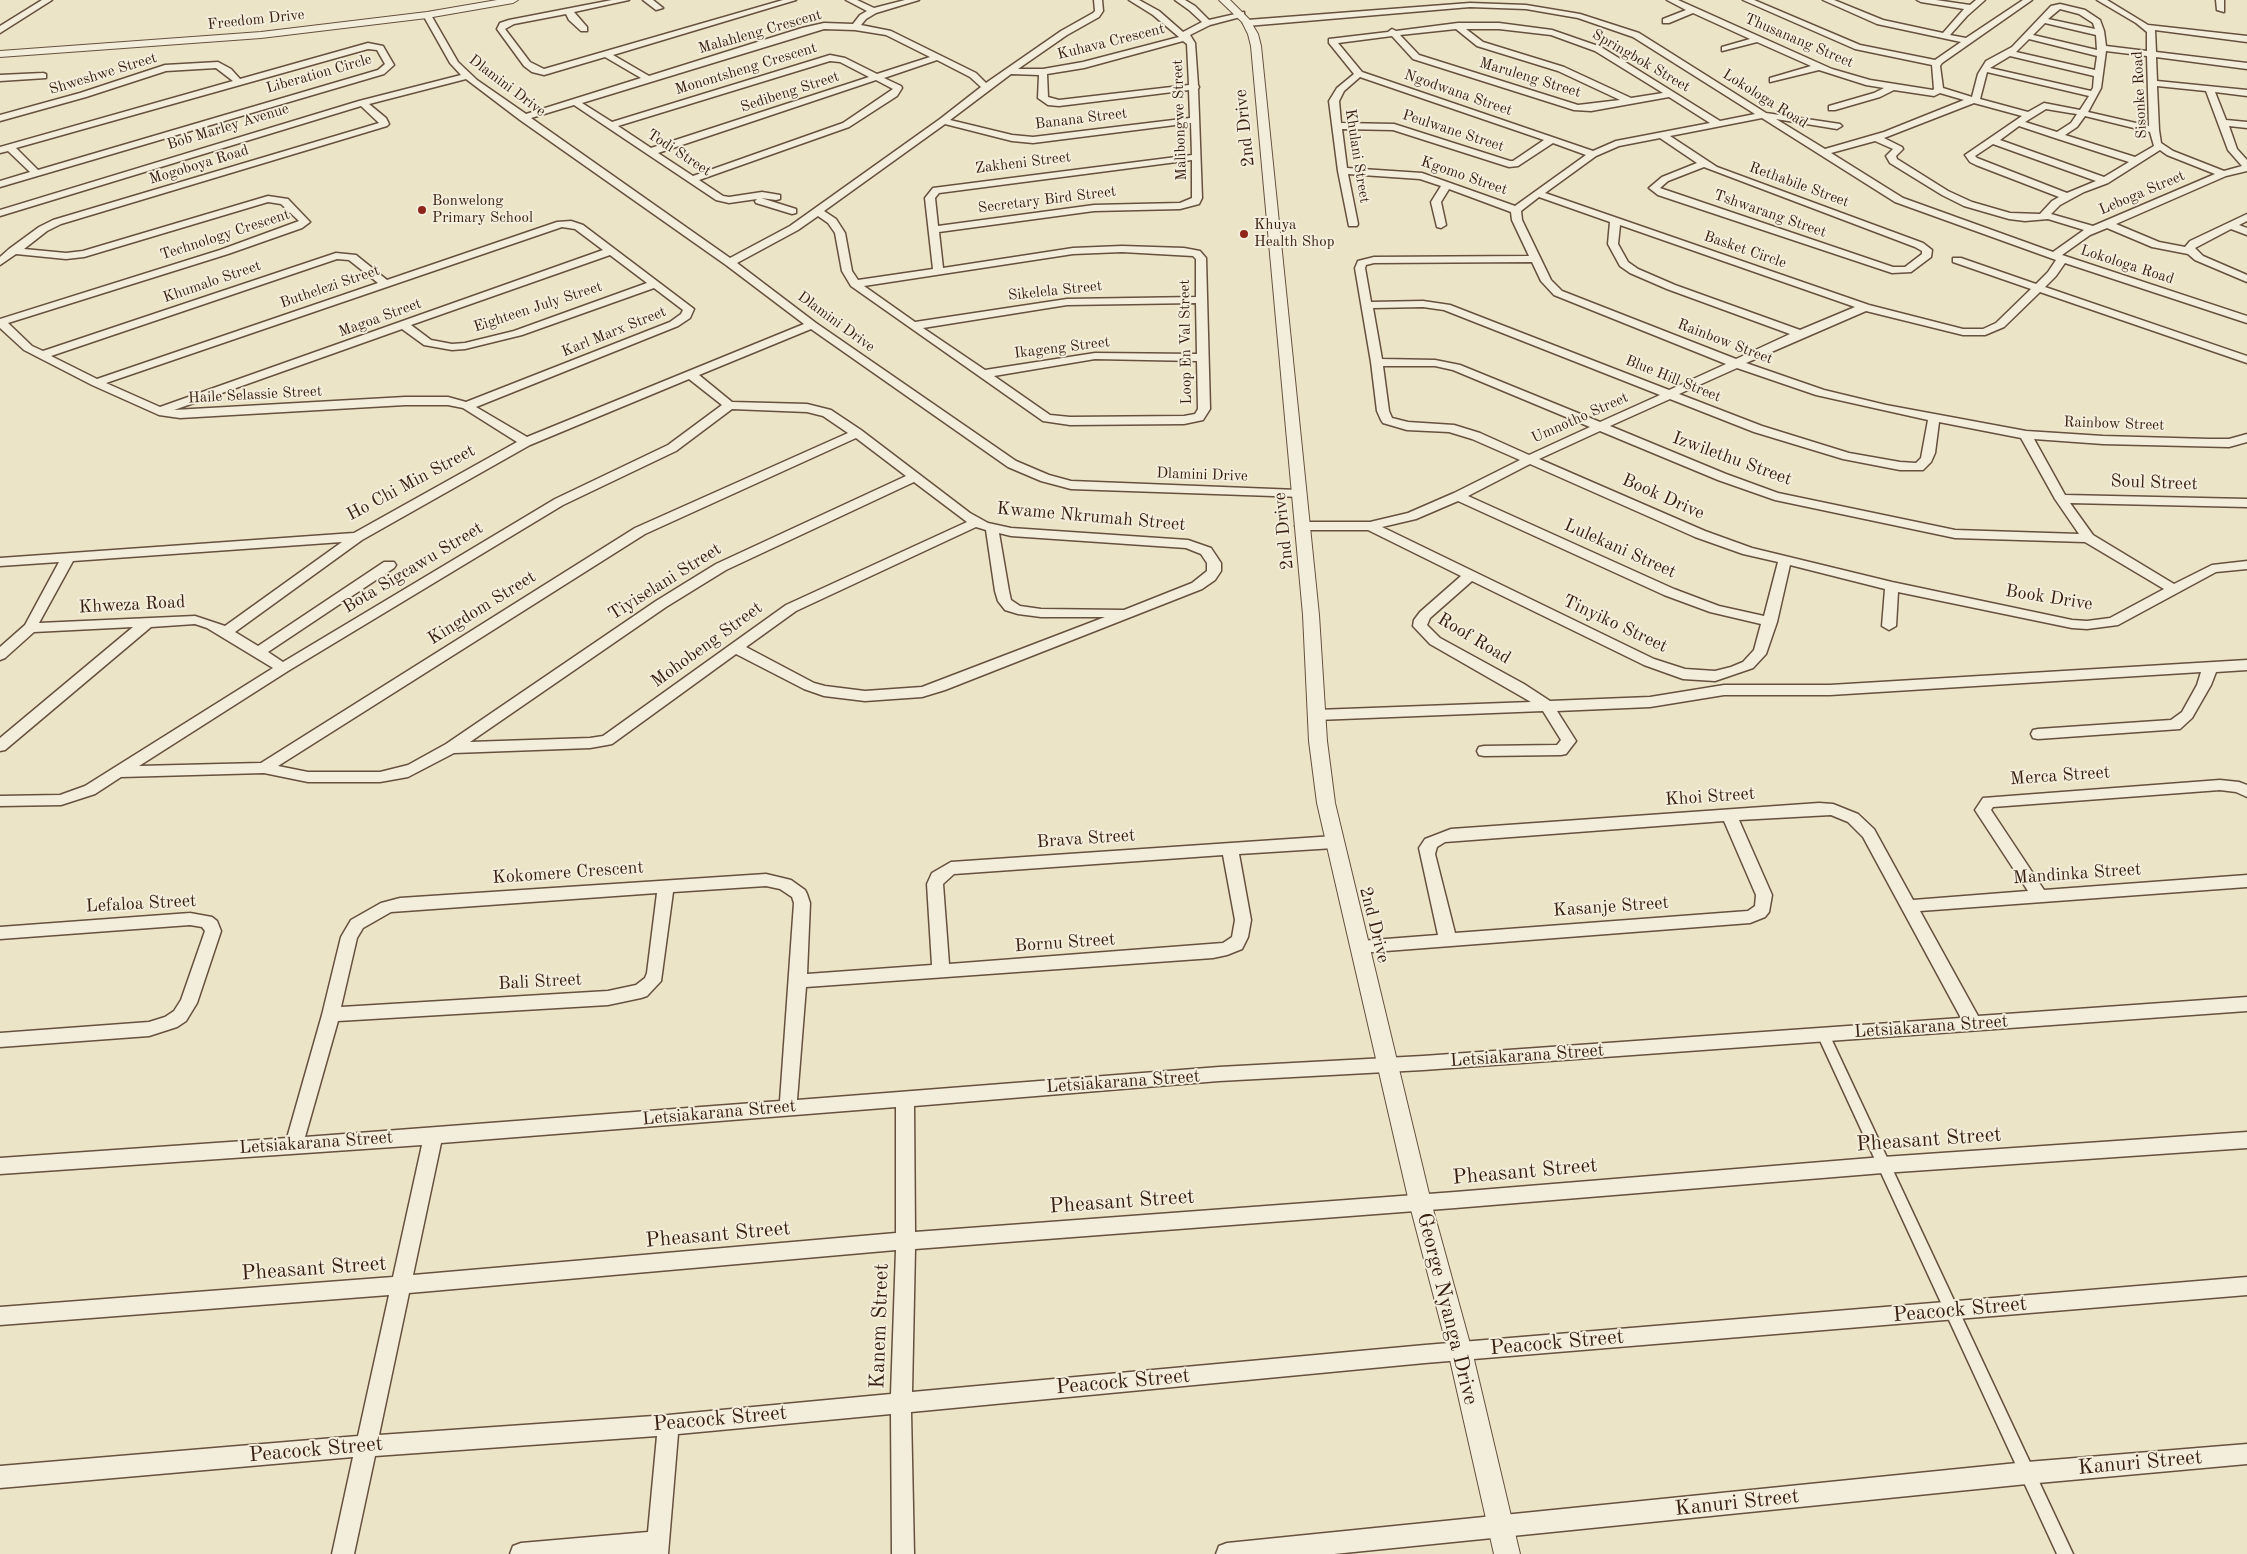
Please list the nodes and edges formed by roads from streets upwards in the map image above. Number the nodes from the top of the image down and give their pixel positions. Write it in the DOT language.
graph roads {
  1 [pos="48,0"];
  2 [pos="513,0"];
  3 [pos="625,0"];
  4 [pos="647,0"];
  5 [pos="792,0"];
  6 [pos="850,0"];
  7 [pos="915,0"];
  8 [pos="1098,0"];
  9 [pos="1133,0"];
  10 [pos="1179,0"];
  11 [pos="1224,0"];
  12 [pos="1671,0"];
  13 [pos="1747,0"];
  14 [pos="1827,0"];
  15 [pos="1921,0"];
  16 [pos="1981,0"];
  17 [pos="2028,0"];
  18 [pos="2101,0"];
  19 [pos="2220,0"];
  20 [pos="1527,3"];
  21 [pos="659,8"];
  22 [pos="1971,8"];
  23 [pos="1692,10"];
  24 [pos="2221,10"];
  25 [pos="569,11"];
  26 [pos="873,11"];
  27 [pos="427,15"];
  28 [pos="1244,19"];
  29 [pos="2042,20"];
  30 [pos="1666,21"];
  31 [pos="1207,23"];
  32 [pos="1458,26"];
  33 [pos="855,27"];
  34 [pos="2149,27"];
  35 [pos="584,29"];
  36 [pos="0,30"];
  37 [pos="1392,32"];
  38 [pos="2100,33"];
  39 [pos="1186,36"];
  40 [pos="1945,36"];
  41 [pos="2026,36"];
  42 [pos="1757,39"];
  43 [pos="2247,39"];
  44 [pos="1966,41"];
  45 [pos="1725,49"];
  46 [pos="2102,51"];
  47 [pos="2010,53"];
  48 [pos="0,54"];
  49 [pos="2153,54"];
  50 [pos="608,55"];
  51 [pos="938,57"];
  52 [pos="1937,63"];
  53 [pos="1818,66"];
  54 [pos="2247,66"];
  55 [pos="1984,69"];
  56 [pos="1010,71"];
  57 [pos="1043,72"];
  58 [pos="1359,74"];
  59 [pos="2099,74"];
  60 [pos="43,76"];
  61 [pos="467,76"];
  62 [pos="879,77"];
  63 [pos="0,78"];
  64 [pos="648,79"];
  65 [pos="1773,80"];
  66 [pos="238,82"];
  67 [pos="2153,83"];
  68 [pos="986,87"];
  69 [pos="1195,87"];
  70 [pos="1891,88"];
  71 [pos="1939,90"];
  72 [pos="2210,90"];
  73 [pos="2247,93"];
  74 [pos="1672,94"];
  75 [pos="2094,94"];
  76 [pos="1975,100"];
  77 [pos="1629,101"];
  78 [pos="575,102"];
  79 [pos="362,103"];
  80 [pos="1832,108"];
  81 [pos="2083,113"];
  82 [pos="1763,115"];
  83 [pos="2028,115"];
  84 [pos="0,118"];
  85 [pos="523,118"];
  86 [pos="1194,120"];
  87 [pos="1804,120"];
  88 [pos="943,121"];
  89 [pos="1775,123"];
  90 [pos="2018,123"];
  91 [pos="2224,123"];
  92 [pos="1719,124"];
  93 [pos="2247,125"];
  94 [pos="610,126"];
  95 [pos="1337,126"];
  96 [pos="1837,126"];
  97 [pos="2154,130"];
  98 [pos="1662,135"];
  99 [pos="2058,136"];
  100 [pos="1877,138"];
  101 [pos="1553,139"];
  102 [pos="1992,140"];
  103 [pos="2160,147"];
  104 [pos="4,149"];
  105 [pos="650,152"];
  106 [pos="1822,153"];
  107 [pos="1593,154"];
  108 [pos="1197,157"];
  109 [pos="2136,161"];
  110 [pos="1704,164"];
  111 [pos="2247,167"];
  112 [pos="1343,171"];
  113 [pos="36,172"];
  114 [pos="2223,174"];
  115 [pos="692,179"];
  116 [pos="2105,182"];
  117 [pos="0,184"];
  118 [pos="1447,184"];
  119 [pos="1537,194"];
  120 [pos="749,197"];
  121 [pos="776,197"];
  122 [pos="2067,197"];
  123 [pos="1195,202"];
  124 [pos="1516,210"];
  125 [pos="792,211"];
  126 [pos="818,211"];
  127 [pos="0,213"];
  128 [pos="2043,216"];
  129 [pos="2247,217"];
  130 [pos="1615,221"];
  131 [pos="1353,224"];
  132 [pos="2107,224"];
  133 [pos="574,225"];
  134 [pos="1441,225"];
  135 [pos="2230,225"];
  136 [pos="933,230"];
  137 [pos="2094,230"];
  138 [pos="2247,232"];
  139 [pos="2192,247"];
  140 [pos="13,251"];
  141 [pos="611,251"];
  142 [pos="1927,255"];
  143 [pos="2058,258"];
  144 [pos="1535,259"];
  145 [pos="1957,260"];
  146 [pos="0,262"];
  147 [pos="730,263"];
  148 [pos="938,271"];
  149 [pos="2247,279"];
  150 [pos="386,284"];
  151 [pos="654,284"];
  152 [pos="855,284"];
  153 [pos="2039,288"];
  154 [pos="1201,300"];
  155 [pos="1366,306"];
  156 [pos="1865,307"];
  157 [pos="2247,320"];
  158 [pos="0,322"];
  159 [pos="812,325"];
  160 [pos="405,326"];
  161 [pos="913,326"];
  162 [pos="1800,334"];
  163 [pos="42,355"];
  164 [pos="1203,358"];
  165 [pos="2247,360"];
  166 [pos="1377,362"];
  167 [pos="1736,364"];
  168 [pos="985,374"];
  169 [pos="691,375"];
  170 [pos="96,383"];
  171 [pos="1671,395"];
  172 [pos="730,405"];
  173 [pos="467,406"];
  174 [pos="159,412"];
  175 [pos="1934,418"];
  176 [pos="1601,427"];
  177 [pos="857,433"];
  178 [pos="2026,435"];
  179 [pos="2247,438"];
  180 [pos="526,442"];
  181 [pos="1530,459"];
  182 [pos="915,478"];
  183 [pos="1298,494"];
  184 [pos="1458,496"];
  185 [pos="2060,499"];
  186 [pos="2247,504"];
  187 [pos="976,522"];
  188 [pos="1302,526"];
  189 [pos="1370,526"];
  190 [pos="992,528"];
  191 [pos="357,537"];
  192 [pos="2088,538"];
  193 [pos="68,558"];
  194 [pos="1784,561"];
  195 [pos="0,562"];
  196 [pos="389,565"];
  197 [pos="2247,565"];
  198 [pos="1470,575"];
  199 [pos="1892,586"];
  200 [pos="2173,589"];
  201 [pos="1126,614"];
  202 [pos="1770,622"];
  203 [pos="146,624"];
  204 [pos="1889,626"];
  205 [pos="30,628"];
  206 [pos="226,632"];
  207 [pos="736,648"];
  208 [pos="258,652"];
  209 [pos="0,655"];
  210 [pos="2247,665"];
  211 [pos="2210,667"];
  212 [pos="283,668"];
  213 [pos="1715,676"];
  214 [pos="1724,690"];
  215 [pos="1546,705"];
  216 [pos="1317,715"];
  217 [pos="2038,734"];
  218 [pos="0,746"];
  219 [pos="451,748"];
  220 [pos="1484,751"];
  221 [pos="264,768"];
  222 [pos="120,772"];
  223 [pos="2247,792"];
  224 [pos="0,801"];
  225 [pos="1730,816"];
  226 [pos="1334,842"];
  227 [pos="1230,850"];
  228 [pos="2247,881"];
  229 [pos="666,886"];
  230 [pos="2040,897"];
  231 [pos="1910,906"];
  232 [pos="0,933"];
  233 [pos="1448,940"];
  234 [pos="1360,947"];
  235 [pos="941,972"];
  236 [pos="798,981"];
  237 [pos="2247,1004"];
  238 [pos="331,1015"];
  239 [pos="1973,1024"];
  240 [pos="1823,1034"];
  241 [pos="0,1040"];
  242 [pos="1388,1064"];
  243 [pos="905,1098"];
  244 [pos="788,1107"];
  245 [pos="433,1136"];
  246 [pos="2247,1140"];
  247 [pos="294,1144"];
  248 [pos="1884,1165"];
  249 [pos="0,1166"];
  250 [pos="1420,1202"];
  251 [pos="906,1241"];
  252 [pos="402,1284"];
  253 [pos="2247,1286"];
  254 [pos="1952,1311"];
  255 [pos="0,1316"];
  256 [pos="1460,1351"];
  257 [pos="902,1402"];
  258 [pos="668,1425"];
  259 [pos="365,1446"];
  260 [pos="2247,1454"];
  261 [pos="2027,1472"];
  262 [pos="0,1477"];
  263 [pos="1500,1527"];
  264 [pos="657,1548"];
  265 [pos="343,1554"];
  266 [pos="521,1554"];
  267 [pos="903,1554"];
  268 [pos="1228,1554"];
  269 [pos="1507,1554"];
  270 [pos="2065,1554"];
  1 -- 36 [label="street"];
  2 -- 27 [label="street, Freedom Drive"];
  3 -- 25 [label="street"];
  4 -- 21 [label="street"];
  5 -- 50 [label="street"];
  6 -- 26 [label="street"];
  7 -- 26 [label="street"];
  8 -- 56 [label="street"];
  9 -- 39 [label="street"];
  10 -- 31 [label="street"];
  11 -- 28 [label="street, 2nd Drive"];
  12 -- 23 [label="street, Thusanang Street"];
  13 -- 52 [label="street"];
  14 -- 40 [label="street"];
  15 -- 22 [label="street"];
  16 -- 22 [label="street"];
  17 -- 44 [label="street"];
  18 -- 34 [label="street, Sisonke Road"];
  19 -- 24 [label="street"];
  20 -- 28 [label="street, Lokologa Road"];
  20 -- 82 [label="street, Lokologa Road"];
  22 -- 40 [label="street"];
  23 -- 30 [label="street"];
  23 -- 42 [label="street, Thusanang Street"];
  25 -- 35 [label="street"];
  25 -- 50 [label="street"];
  26 -- 33 [label="street"];
  27 -- 48 [label="street, Freedom Drive"];
  27 -- 61 [label="street, Dlamini Drive"];
  28 -- 31 [label="street, Lokologa Road"];
  28 -- 183 [label="street, 2nd Drive"];
  29 -- 38 [label="street"];
  29 -- 38 [label="street"];
  29 -- 41 [label="street"];
  31 -- 39 [label="street, Kuhava Crescent"];
  32 -- 37 [label="street, Springbok Street"];
  32 -- 74 [label="street, Springbok Street"];
  32 -- 77 [label="street"];
  33 -- 51 [label="street, Malahleng Crescent"];
  33 -- 64 [label="street, Malahleng Crescent"];
  34 -- 43 [label="street"];
  34 -- 49 [label="street, Sisonke Road"];
  37 -- 58 [label="street, Springbok Street"];
  37 -- 77 [label="street, Maruleng Street"];
  38 -- 46 [label="street"];
  39 -- 57 [label="street, Kuhava Crescent"];
  39 -- 69 [label="street, Malibongwe Street"];
  40 -- 44 [label="street"];
  41 -- 46 [label="street"];
  41 -- 47 [label="street"];
  42 -- 45 [label="street"];
  42 -- 53 [label="street, Thusanang Street"];
  44 -- 52 [label="street"];
  46 -- 49 [label="street"];
  46 -- 59 [label="street"];
  47 -- 55 [label="street"];
  47 -- 59 [label="street"];
  49 -- 54 [label="street"];
  49 -- 67 [label="street, Sisonke Road"];
  50 -- 64 [label="street"];
  51 -- 62 [label="street, Sedibeng Street"];
  51 -- 68 [label="street, Malahleng Crescent"];
  52 -- 71 [label="street"];
  53 -- 65 [label="street"];
  53 -- 70 [label="street, Thusanang Street"];
  55 -- 75 [label="street"];
  55 -- 76 [label="street"];
  56 -- 57 [label="street"];
  56 -- 68 [label="street"];
  57 -- 69 [label="street, Kuhava Crescent"];
  58 -- 95 [label="street, Khulani Street"];
  58 -- 101 [label="street, Ngodwana Street"];
  59 -- 75 [label="street"];
  60 -- 63 [label="street"];
  61 -- 79 [label="street, Bob Marley Avenue"];
  61 -- 85 [label="street, Dlamini Drive"];
  62 -- 94 [label="street, Monontsheng Crescent"];
  62 -- 105 [label="street, Sedibeng Street"];
  62 -- 115 [label="street, Monontsheng Crescent"];
  64 -- 78 [label="street, Malahleng Crescent"];
  66 -- 84 [label="street, Shweshwe Street"];
  66 -- 104 [label="street, Liberation Circle"];
  66 -- 113 [label="street, Liberation Circle"];
  67 -- 72 [label="street"];
  67 -- 97 [label="street, Sisonke Road"];
  68 -- 88 [label="street"];
  69 -- 86 [label="street, Malibongwe Street"];
  70 -- 71 [label="street, Thusanang Street"];
  70 -- 80 [label="street"];
  71 -- 76 [label="street"];
  72 -- 73 [label="street"];
  72 -- 91 [label="street"];
  74 -- 77 [label="street, Maruleng Street"];
  74 -- 92 [label="street, Springbok Street"];
  75 -- 81 [label="street"];
  76 -- 83 [label="street"];
  76 -- 100 [label="street"];
  78 -- 85 [label="street, Malahleng Crescent"];
  78 -- 94 [label="street, Todi Street"];
  79 -- 127 [label="street, Bob Marley Avenue"];
  79 -- 140 [label="street, Mogoboya Road"];
  81 -- 83 [label="street"];
  81 -- 97 [label="street"];
  81 -- 99 [label="street"];
  82 -- 87 [label="street"];
  82 -- 89 [label="street, Lokologa Road"];
  82 -- 92 [label="street"];
  83 -- 90 [label="street"];
  85 -- 147 [label="street, Dlamini Drive"];
  86 -- 88 [label="street, Banana Street"];
  86 -- 108 [label="street, Malibongwe Street"];
  87 -- 89 [label="street"];
  87 -- 96 [label="street"];
  88 -- 126 [label="street"];
  89 -- 106 [label="street, Lokologa Road"];
  90 -- 99 [label="street"];
  90 -- 102 [label="street"];
  91 -- 93 [label="street"];
  91 -- 111 [label="street"];
  92 -- 98 [label="street"];
  94 -- 105 [label="street, Todi Street"];
  95 -- 101 [label="street, Peulwane Street"];
  95 -- 112 [label="street, Khulani Street"];
  97 -- 103 [label="street, Sisonke Road"];
  98 -- 107 [label="street"];
  98 -- 110 [label="street, Rethabile Street"];
  99 -- 109 [label="street"];
  100 -- 106 [label="street"];
  100 -- 128 [label="street"];
  101 -- 107 [label="street, Ngodwana Street"];
  102 -- 116 [label="street"];
  102 -- 122 [label="street"];
  103 -- 109 [label="street"];
  103 -- 114 [label="street, Sisonke Road"];
  104 -- 113 [label="street"];
  105 -- 115 [label="street, Todi Street"];
  106 -- 143 [label="street, Lokologa Road"];
  107 -- 119 [label="street"];
  108 -- 123 [label="street, Malibongwe Street"];
  108 -- 136 [label="street, Zakheni Street"];
  109 -- 116 [label="street"];
  110 -- 142 [label="street, Rethabile Street"];
  110 -- 142 [label="street, Tshwarang Street"];
  111 -- 114 [label="street, Leboga Street"];
  112 -- 118 [label="street, Kgomo Street"];
  112 -- 131 [label="street, Khulani Street"];
  113 -- 117 [label="street, Liberation Circle"];
  114 -- 132 [label="street, Leboga Street"];
  115 -- 120 [label="street, Todi Street"];
  116 -- 122 [label="street"];
  118 -- 124 [label="street, Kgomo Street"];
  118 -- 134 [label="street"];
  119 -- 124 [label="street"];
  119 -- 130 [label="street, Basket Circle"];
  120 -- 121 [label="street, Todi Street"];
  120 -- 125 [label="street"];
  122 -- 128 [label="street"];
  123 -- 136 [label="street, Secretary Bird Street"];
  124 -- 144 [label="street, Rainbow Street"];
  126 -- 147 [label="street"];
  126 -- 152 [label="street"];
  128 -- 137 [label="street"];
  129 -- 135 [label="street"];
  130 -- 156 [label="street, Basket Circle"];
  130 -- 162 [label="street"];
  132 -- 137 [label="street, Leboga Street"];
  132 -- 139 [label="street"];
  133 -- 141 [label="street, Karl Marx Street"];
  133 -- 150 [label="street, Buthelezi Street"];
  135 -- 138 [label="street"];
  135 -- 139 [label="street"];
  136 -- 148 [label="street, Zakheni Street"];
  137 -- 143 [label="street, Leboga Street"];
  139 -- 149 [label="street"];
  140 -- 146 [label="street, Mogoboya Road"];
  140 -- 158 [label="street, Technology Crescent"];
  141 -- 151 [label="street, Karl Marx Street"];
  141 -- 160 [label="street, Magoa Street"];
  143 -- 153 [label="street, Leboga Street"];
  143 -- 157 [label="street, Lokologa Road"];
  144 -- 155 [label="street, Book Drive"];
  144 -- 167 [label="street, Rainbow Street"];
  145 -- 153 [label="street"];
  147 -- 159 [label="street, Dlamini Drive"];
  148 -- 152 [label="street, Loop En Val Street"];
  148 -- 154 [label="street, Loop En Val Street"];
  150 -- 163 [label="street, Khumalo Street"];
  150 -- 170 [label="street, Buthelezi Street"];
  151 -- 160 [label="street, Eighteen July Street"];
  151 -- 173 [label="street, Karl Marx Street"];
  152 -- 161 [label="street, Loop En Val Street"];
  153 -- 156 [label="street, Basket Circle"];
  153 -- 165 [label="street"];
  154 -- 161 [label="street, Sikelela Street"];
  154 -- 164 [label="street, Loop En Val Street"];
  155 -- 166 [label="street, Book Drive"];
  155 -- 171 [label="street, Blue Hill Street"];
  156 -- 162 [label="street, Umnotho Street"];
  158 -- 163 [label="street, Haile Selassie Street"];
  159 -- 169 [label="street, Ho Chi Min Street"];
  159 -- 183 [label="street, Dlamini Drive"];
  160 -- 174 [label="street, Magoa Street"];
  161 -- 168 [label="street, Loop En Val Street"];
  162 -- 167 [label="street, Umnotho Street"];
  163 -- 170 [label="street, Haile Selassie Street"];
  164 -- 168 [label="street, Ikageng Street"];
  164 -- 168 [label="street, Loop En Val Street"];
  166 -- 176 [label="street, Izwilethu Street"];
  166 -- 181 [label="street, Book Drive"];
  167 -- 171 [label="street, Umnotho Street"];
  167 -- 175 [label="street, Rainbow Street"];
  169 -- 172 [label="street"];
  169 -- 180 [label="street, Ho Chi Min Street"];
  170 -- 174 [label="street, Haile Selassie Street"];
  171 -- 175 [label="street, Blue Hill Street"];
  171 -- 176 [label="street, Umnotho Street"];
  172 -- 177 [label="street, Kwame Nkrumah Street"];
  172 -- 212 [label="street, Bota Sigcawu Street"];
  173 -- 174 [label="street, Haile Selassie Street"];
  173 -- 180 [label="street, Haile Selassie Street"];
  175 -- 178 [label="street, Rainbow Street"];
  176 -- 181 [label="street, Umnotho Street"];
  176 -- 192 [label="street, Izwilethu Street"];
  177 -- 182 [label="street, Kwame Nkrumah Street"];
  177 -- 221 [label="street, Kingdom Street"];
  178 -- 179 [label="street, Rainbow Street"];
  178 -- 185 [label="street"];
  180 -- 191 [label="street, Ho Chi Min Street"];
  181 -- 184 [label="street, Umnotho Street"];
  181 -- 194 [label="street, Book Drive"];
  182 -- 187 [label="street, Kwame Nkrumah Street"];
  182 -- 219 [label="street, Tiyiselani Street"];
  183 -- 188 [label="street, 2nd Drive"];
  184 -- 189 [label="street, Umnotho Street"];
  184 -- 202 [label="street, Lulekani Street"];
  185 -- 186 [label="street, Soul Street"];
  185 -- 192 [label="street"];
  187 -- 190 [label="street, Kwame Nkrumah Street"];
  187 -- 207 [label="street, Mohobeng Street"];
  188 -- 189 [label="street, Umnotho Street"];
  188 -- 216 [label="street, 2nd Drive"];
  189 -- 198 [label="street, Tinyiko Street"];
  190 -- 201 [label="street"];
  190 -- 201 [label="street, Kwame Nkrumah Street"];
  191 -- 193 [label="street, Ho Chi Min Street"];
  191 -- 206 [label="street"];
  192 -- 200 [label="street"];
  193 -- 195 [label="street, Ho Chi Min Street"];
  193 -- 205 [label="street"];
  194 -- 199 [label="street, Book Drive"];
  194 -- 202 [label="street, Tinyiko Street"];
  196 -- 208 [label="street"];
  197 -- 200 [label="street, Book Drive"];
  198 -- 213 [label="street, Tinyiko Street"];
  198 -- 215 [label="street, Roof Road"];
  199 -- 200 [label="street, Book Drive"];
  199 -- 204 [label="street"];
  201 -- 207 [label="street, Kwame Nkrumah Street"];
  202 -- 213 [label="street, Tinyiko Street"];
  203 -- 205 [label="street, Khweza Road"];
  203 -- 206 [label="street, Khweza Road"];
  203 -- 218 [label="street"];
  205 -- 209 [label="street"];
  206 -- 208 [label="street, Khweza Road"];
  207 -- 219 [label="street, Mohobeng Street"];
  208 -- 212 [label="street, Khweza Road"];
  210 -- 211 [label="street"];
  211 -- 214 [label="street"];
  211 -- 217 [label="street"];
  212 -- 222 [label="street, Bota Sigcawu Street"];
  213 -- 214 [label="street"];
  214 -- 215 [label="street"];
  215 -- 216 [label="street"];
  215 -- 220 [label="street"];
  216 -- 226 [label="street, 2nd Drive"];
  219 -- 221 [label="street, Tiyiselani Street"];
  221 -- 222 [label="street"];
  222 -- 224 [label="street, Bota Sigcawu Street"];
  223 -- 230 [label="street, Merca Street"];
  225 -- 231 [label="street, Khoi Street"];
  225 -- 233 [label="street, Khoi Street"];
  225 -- 233 [label="street, Kasanje Street"];
  226 -- 227 [label="street, Brava Street"];
  226 -- 234 [label="street, 2nd Drive"];
  227 -- 235 [label="street, Brava Street"];
  227 -- 235 [label="street, Bornu Street"];
  228 -- 230 [label="street, Mandinka Street"];
  229 -- 236 [label="street, Kokomere Crescent"];
  229 -- 238 [label="street, Kokomere Crescent"];
  229 -- 238 [label="street, Bali Street"];
  230 -- 231 [label="street, Mandinka Street"];
  231 -- 239 [label="street, Khoi Street"];
  232 -- 241 [label="street, Lefaloa Street"];
  233 -- 234 [label="street, Kasanje Street"];
  234 -- 242 [label="street, 2nd Drive"];
  235 -- 236 [label="street, Bornu Street"];
  236 -- 244 [label="street, Kokomere Crescent"];
  237 -- 239 [label="street, Letsiakarana Street"];
  238 -- 247 [label="street, Kokomere Crescent"];
  239 -- 240 [label="street, Letsiakarana Street"];
  240 -- 242 [label="street, Letsiakarana Street"];
  240 -- 248 [label="street"];
  242 -- 243 [label="street, Letsiakarana Street"];
  242 -- 250 [label="street, George Nyanga Drive"];
  243 -- 244 [label="street, Letsiakarana Street"];
  243 -- 251 [label="street, Kanem Street"];
  244 -- 245 [label="street, Letsiakarana Street"];
  245 -- 247 [label="street, Letsiakarana Street"];
  245 -- 252 [label="street"];
  246 -- 248 [label="street, Pheasant Street"];
  247 -- 249 [label="street, Letsiakarana Street"];
  248 -- 250 [label="street, Pheasant Street"];
  248 -- 254 [label="street"];
  250 -- 251 [label="street, Pheasant Street"];
  250 -- 256 [label="street, George Nyanga Drive"];
  251 -- 252 [label="street, Pheasant Street"];
  251 -- 257 [label="street, Kanem Street"];
  252 -- 255 [label="street, Pheasant Street"];
  252 -- 259 [label="street"];
  253 -- 254 [label="street, Peacock Street"];
  254 -- 256 [label="street, Peacock Street"];
  254 -- 261 [label="street"];
  256 -- 257 [label="street, Peacock Street"];
  256 -- 263 [label="street, George Nyanga Drive"];
  257 -- 258 [label="street, Peacock Street"];
  257 -- 267 [label="street, Kanem Street"];
  258 -- 259 [label="street, Peacock Street"];
  258 -- 264 [label="street"];
  259 -- 262 [label="street, Peacock Street"];
  259 -- 265 [label="street"];
  260 -- 261 [label="street, Kanuri Street"];
  261 -- 263 [label="street, Kanuri Street"];
  261 -- 270 [label="street"];
  263 -- 268 [label="street, Kanuri Street"];
  263 -- 269 [label="street, George Nyanga Drive"];
  264 -- 266 [label="street"];
}
